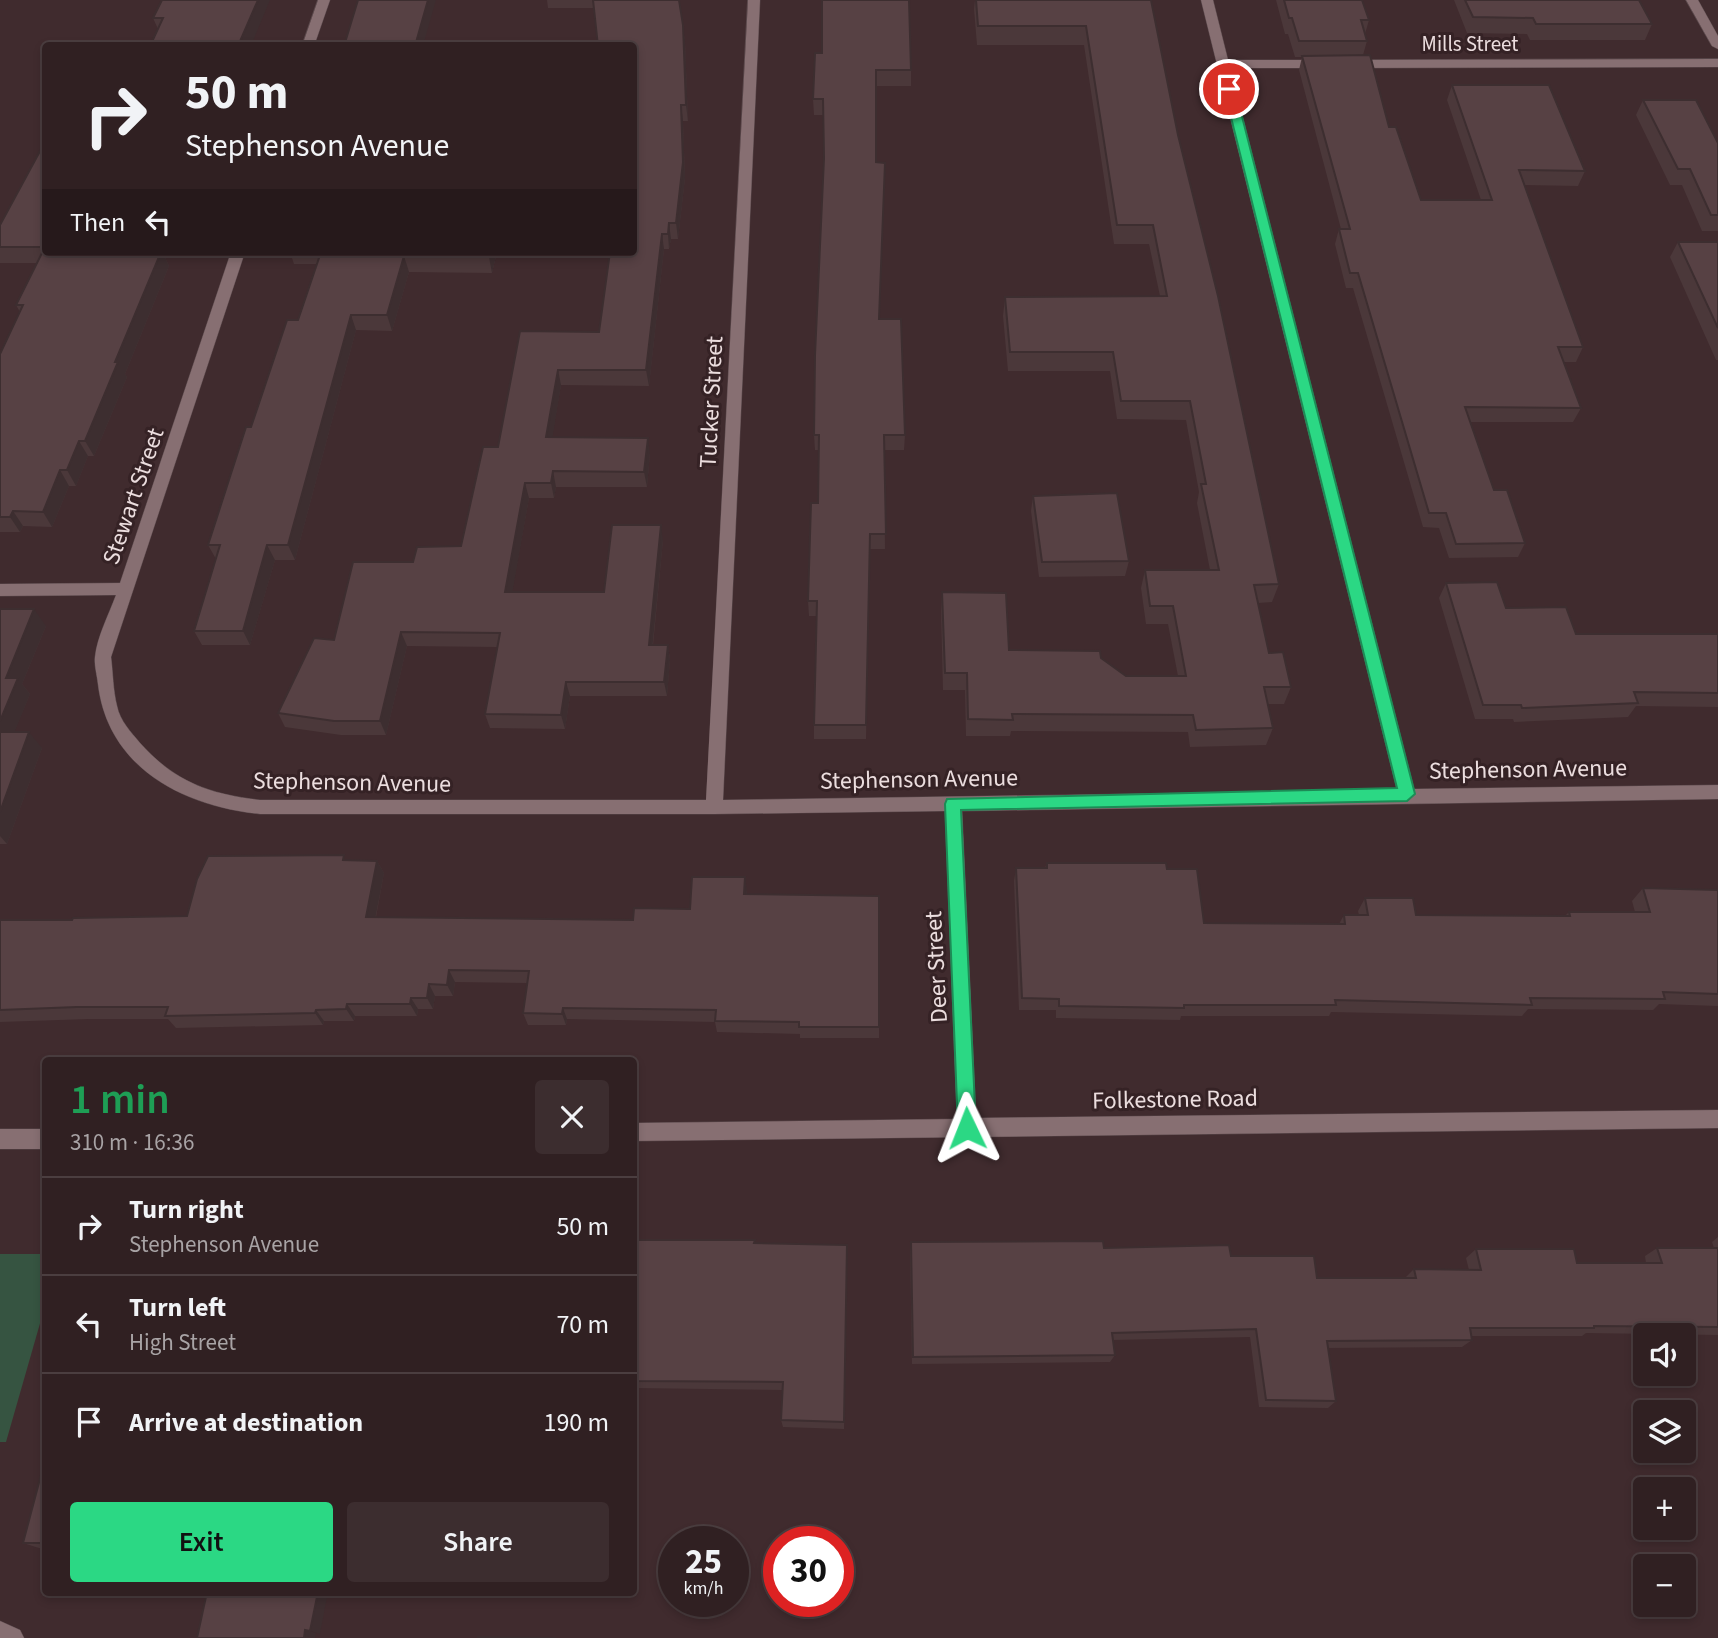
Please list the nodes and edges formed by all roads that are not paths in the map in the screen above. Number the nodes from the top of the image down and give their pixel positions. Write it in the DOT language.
graph roads {
  1 [pos="324,0"];
  2 [pos="754,0"];
  3 [pos="1207,0"];
  4 [pos="1692,0"];
  5 [pos="309,42"];
  6 [pos="1718,46"];
  7 [pos="1718,63"];
  8 [pos="1223,64"];
  9 [pos="238,256"];
  10 [pos="125,589"];
  11 [pos="0,590"];
  12 [pos="136,751"];
  13 [pos="1718,792"];
  14 [pos="1407,794"];
  15 [pos="953,804"];
  16 [pos="713,807"];
  17 [pos="1718,1119"];
  18 [pos="967,1128"];
  19 [pos="637,1132"];
  20 [pos="0,1139"];
  21 [pos="42,1139"];
  22 [pos="0,1633"];
  23 [pos="12,1638"];
  1 -- 5 [label="street"];
  2 -- 16 [label="street, Tucker Street"];
  3 -- 8 [label="street"];
  4 -- 6 [label="street"];
  7 -- 8 [label="street, Mills Street"];
  8 -- 14 [label="street"];
  9 -- 10 [label="street, Stewart Street"];
  10 -- 11 [label="street"];
  10 -- 12 [label="street, Stewart Street"];
  12 -- 16 [label="street, Stephenson Avenue"];
  13 -- 14 [label="street, Stephenson Avenue"];
  14 -- 15 [label="street, Stephenson Avenue"];
  15 -- 16 [label="street, Stephenson Avenue"];
  15 -- 18 [label="street, Deer Street"];
  17 -- 18 [label="street, Folkestone Road"];
  18 -- 19 [label="street, Folkestone Road"];
  20 -- 21 [label="street"];
  22 -- 23 [label="street"];
}
